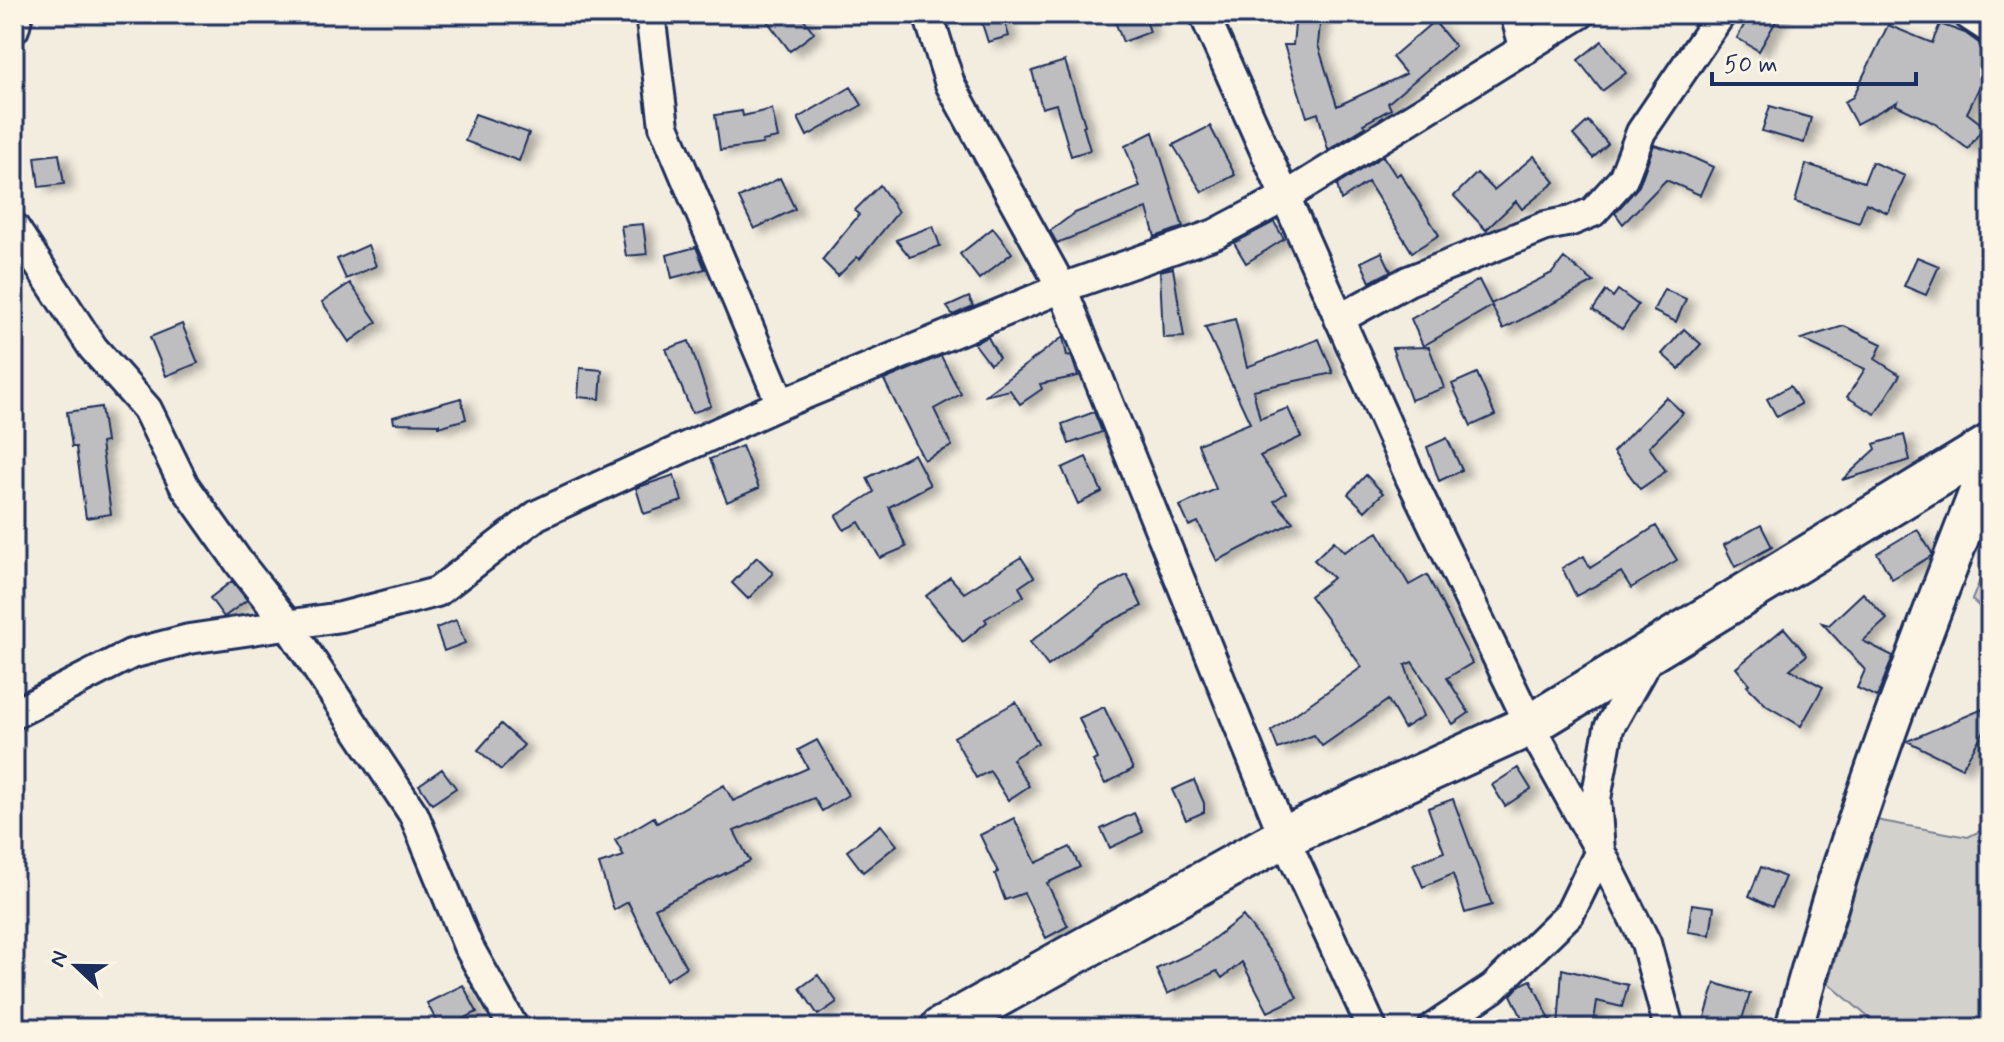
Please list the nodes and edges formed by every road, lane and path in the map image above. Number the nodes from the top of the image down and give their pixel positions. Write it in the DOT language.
graph roads {
  1 [pos="18,14"];
  2 [pos="650,14"];
  3 [pos="928,14"];
  4 [pos="1204,14"];
  5 [pos="1515,14"];
  6 [pos="1580,14"];
  7 [pos="1721,14"];
  8 [pos="1967,14"];
  9 [pos="14,29"];
  10 [pos="1990,29"];
  11 [pos="1525,50"];
  12 [pos="1285,197"];
  13 [pos="14,227"];
  14 [pos="1062,288"];
  15 [pos="1339,319"];
  16 [pos="781,404"];
  17 [pos="1990,445"];
  18 [pos="1990,460"];
  19 [pos="288,625"];
  20 [pos="1652,653"];
  21 [pos="14,714"];
  22 [pos="1530,725"];
  23 [pos="1284,837"];
  24 [pos="1600,851"];
  25 [pos="514,1028"];
  26 [pos="941,1028"];
  27 [pos="1372,1028"];
  28 [pos="1433,1028"];
  29 [pos="1669,1028"];
  30 [pos="1794,1028"];
  1 -- 9 [label="street"];
  2 -- 16 [label="street"];
  3 -- 14 [label="street"];
  4 -- 12 [label="street"];
  5 -- 11 [label="street"];
  6 -- 11 [label="street"];
  7 -- 15 [label="street"];
  8 -- 10 [label="street"];
  11 -- 12 [label="street"];
  12 -- 14 [label="street"];
  12 -- 15 [label="street"];
  13 -- 19 [label="street"];
  14 -- 16 [label="street"];
  14 -- 23 [label="street"];
  15 -- 22 [label="street"];
  16 -- 19 [label="street"];
  17 -- 20 [label="main road"];
  18 -- 30 [label="street"];
  19 -- 21 [label="street"];
  19 -- 25 [label="street"];
  20 -- 22 [label="main road"];
  20 -- 24 [label="street"];
  22 -- 23 [label="main road"];
  22 -- 24 [label="street"];
  23 -- 26 [label="main road"];
  23 -- 27 [label="street"];
  24 -- 28 [label="street"];
  24 -- 29 [label="street"];
}
